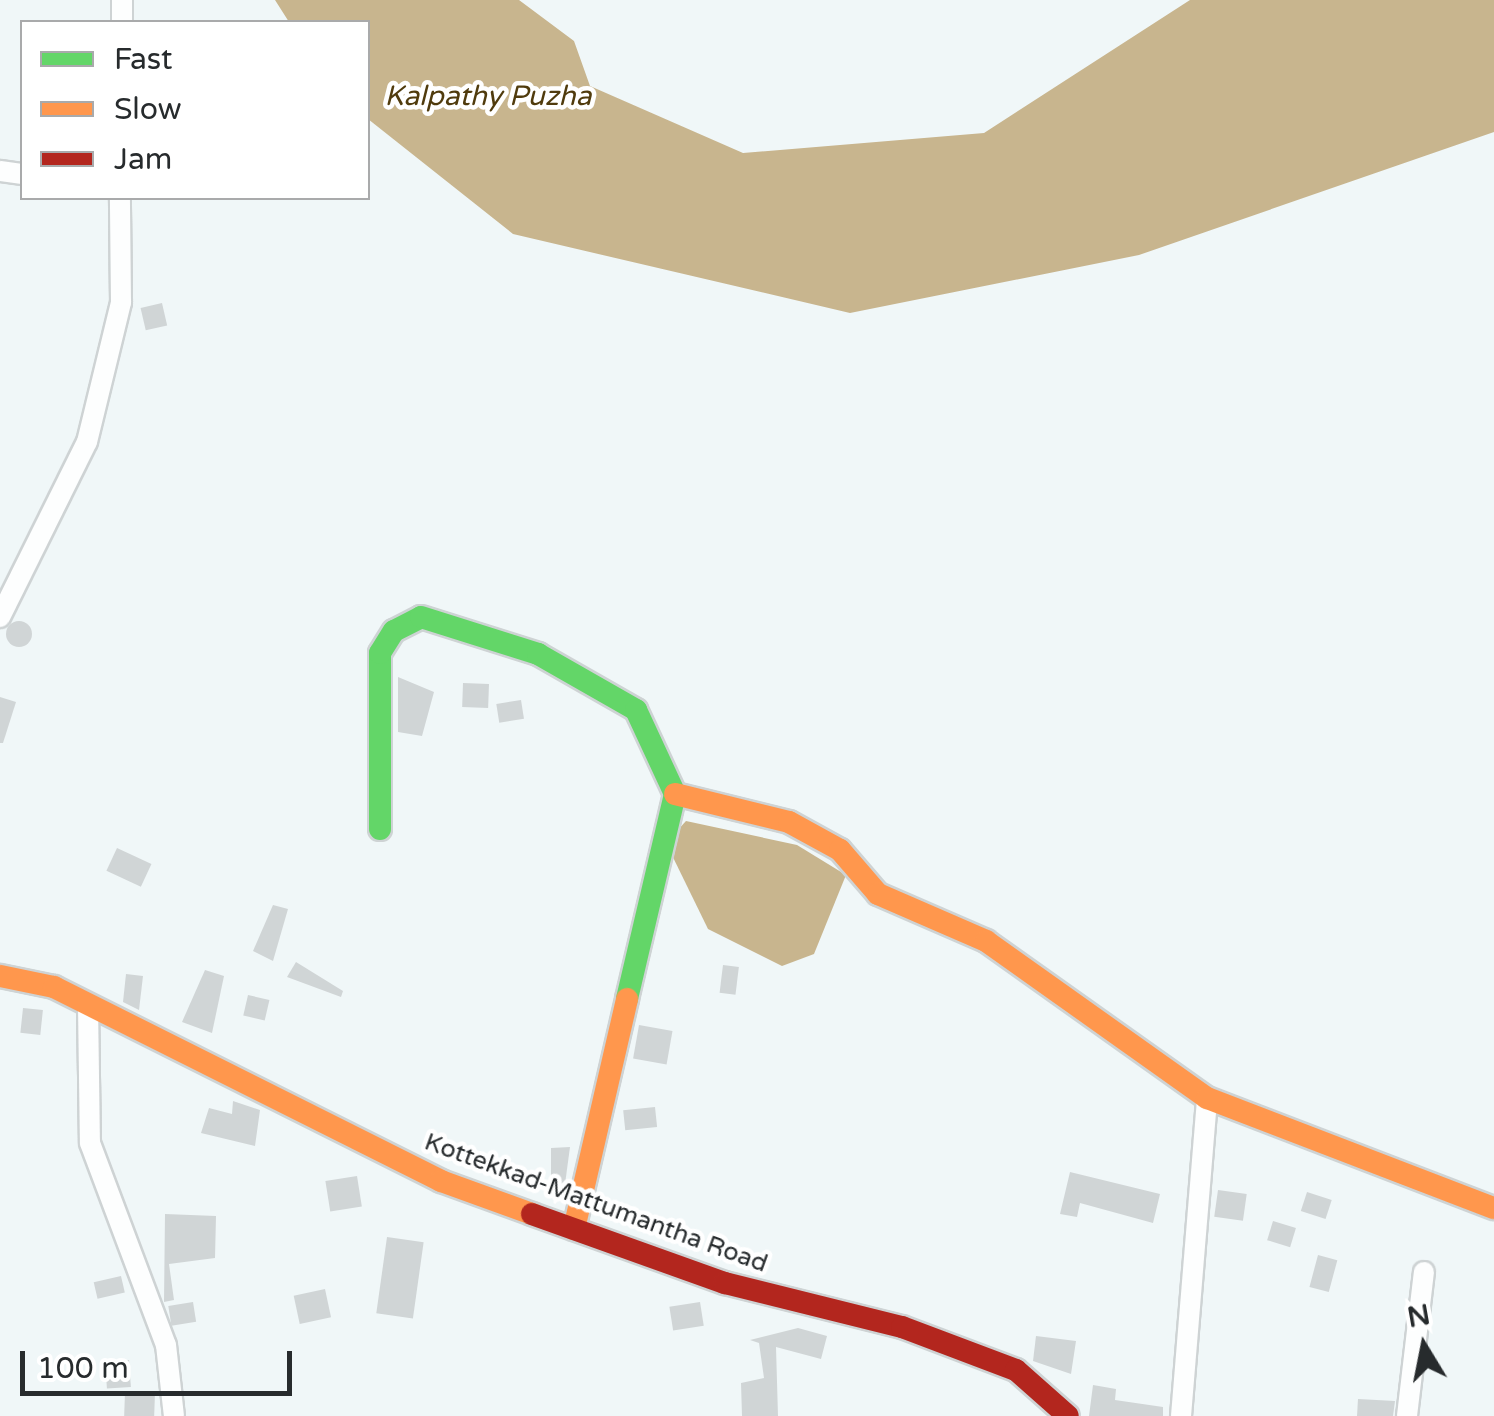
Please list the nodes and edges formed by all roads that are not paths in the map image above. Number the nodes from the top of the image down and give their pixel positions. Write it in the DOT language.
graph roads {
  1 [pos="120,200"];
  2 [pos="0,617"];
  3 [pos="675,794"];
  4 [pos="380,829"];
  5 [pos="0,976"];
  6 [pos="88,1005"];
  7 [pos="1207,1098"];
  8 [pos="1494,1208"];
  9 [pos="574,1229"];
  10 [pos="1424,1272"];
  11 [pos="174,1416"];
  12 [pos="1068,1416"];
  13 [pos="1182,1416"];
  14 [pos="1408,1416"];
  1 -- 2 [label="street"];
  3 -- 4 [label="street"];
  3 -- 7 [label="street"];
  3 -- 9 [label="street"];
  5 -- 6 [label="street, Kottekkad-Mattumantha Road"];
  6 -- 9 [label="street, Kottekkad-Mattumantha Road"];
  6 -- 11 [label="street"];
  7 -- 8 [label="street"];
  7 -- 13 [label="street"];
  9 -- 12 [label="street, Kottekkad-Mattumantha Road"];
  10 -- 14 [label="street"];
}
